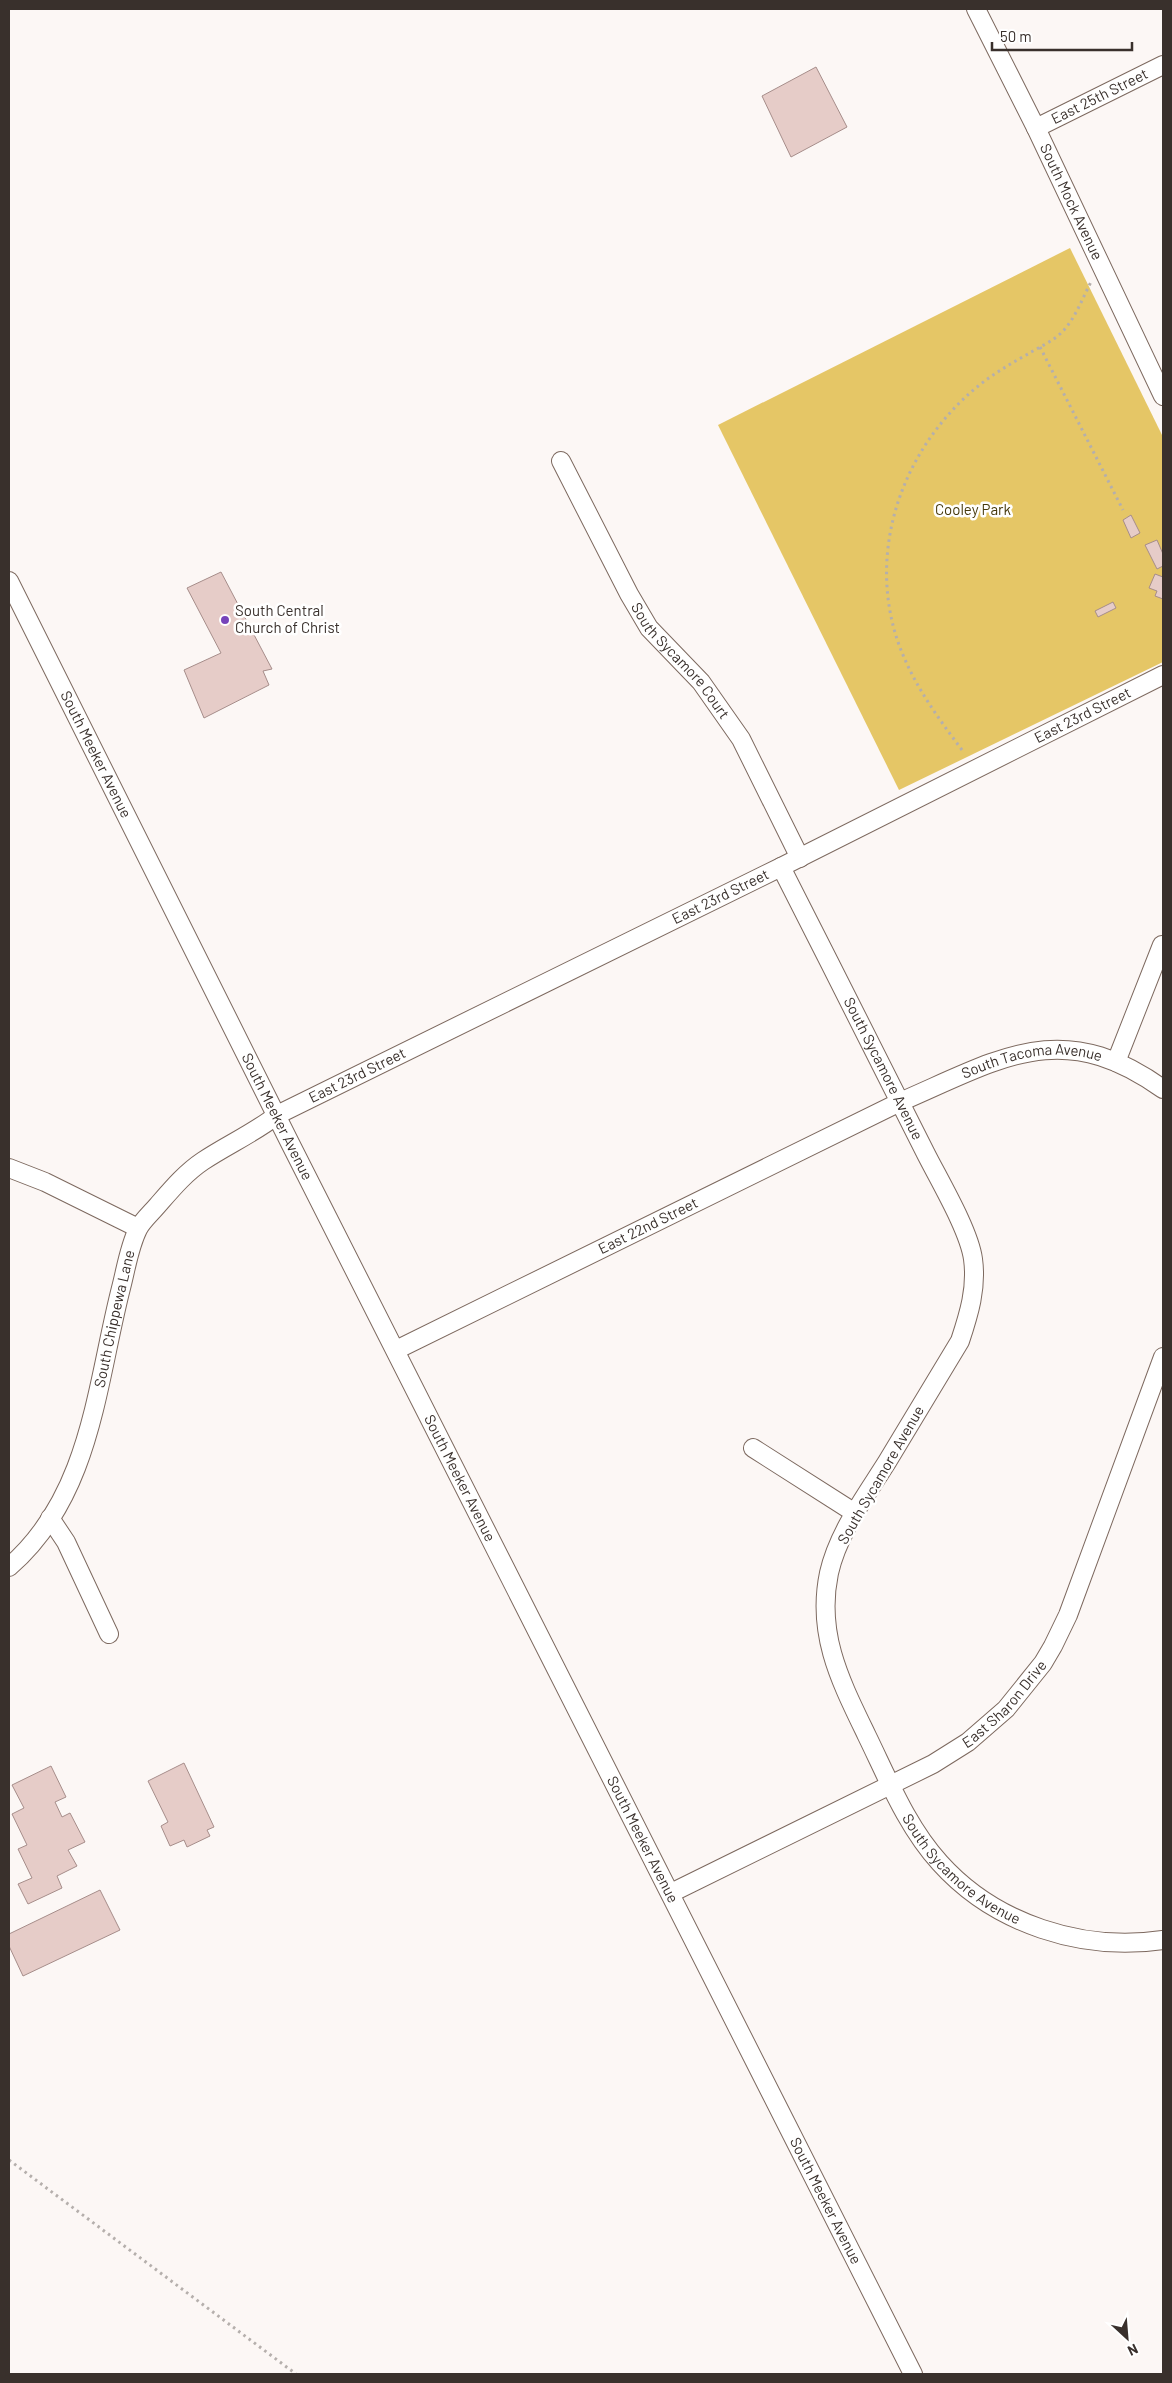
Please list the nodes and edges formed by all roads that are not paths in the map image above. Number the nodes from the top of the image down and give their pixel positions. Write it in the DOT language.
graph roads {
  1 [pos="976,9"];
  2 [pos="1163,65"];
  3 [pos="1036,128"];
  4 [pos="1159,378"];
  5 [pos="1163,396"];
  6 [pos="561,461"];
  7 [pos="9,581"];
  8 [pos="1163,675"];
  9 [pos="800,858"];
  10 [pos="781,867"];
  11 [pos="1162,945"];
  12 [pos="1116,1062"];
  13 [pos="1163,1089"];
  14 [pos="900,1102"];
  15 [pos="277,1115"];
  16 [pos="9,1168"];
  17 [pos="138,1228"];
  18 [pos="396,1350"];
  19 [pos="1163,1357"];
  20 [pos="753,1448"];
  21 [pos="855,1513"];
  22 [pos="50,1518"];
  23 [pos="9,1567"];
  24 [pos="110,1634"];
  25 [pos="892,1786"];
  26 [pos="671,1893"];
  27 [pos="1163,1940"];
  28 [pos="913,2374"];
  1 -- 3 [label="street, South Mock Avenue"];
  2 -- 3 [label="street, East 25th Street"];
  3 -- 4 [label="street, South Mock Avenue"];
  4 -- 5 [label="street, South Mock Avenue"];
  6 -- 9 [label="street, South Sycamore Court"];
  7 -- 15 [label="street, South Meeker Avenue"];
  8 -- 9 [label="street, East 23rd Street"];
  9 -- 10 [label="street, East 23rd Street"];
  10 -- 14 [label="street, South Sycamore Avenue"];
  10 -- 15 [label="street, East 23rd Street"];
  11 -- 12 [label="street"];
  12 -- 13 [label="street, South Tacoma Avenue"];
  12 -- 14 [label="street, South Tacoma Avenue"];
  14 -- 18 [label="street, East 22nd Street"];
  14 -- 21 [label="street, South Sycamore Avenue"];
  15 -- 17 [label="street, South Chippewa Lane"];
  15 -- 18 [label="street, South Meeker Avenue"];
  16 -- 17 [label="street"];
  17 -- 22 [label="street, South Chippewa Lane"];
  18 -- 26 [label="street, South Meeker Avenue"];
  19 -- 25 [label="street, East Sharon Drive"];
  20 -- 21 [label="street"];
  21 -- 25 [label="street, South Sycamore Avenue"];
  22 -- 23 [label="street, South Chippewa Lane"];
  22 -- 24 [label="street"];
  25 -- 26 [label="street, East Sharon Drive"];
  25 -- 27 [label="street, South Sycamore Avenue"];
  26 -- 28 [label="street, South Meeker Avenue"];
}
